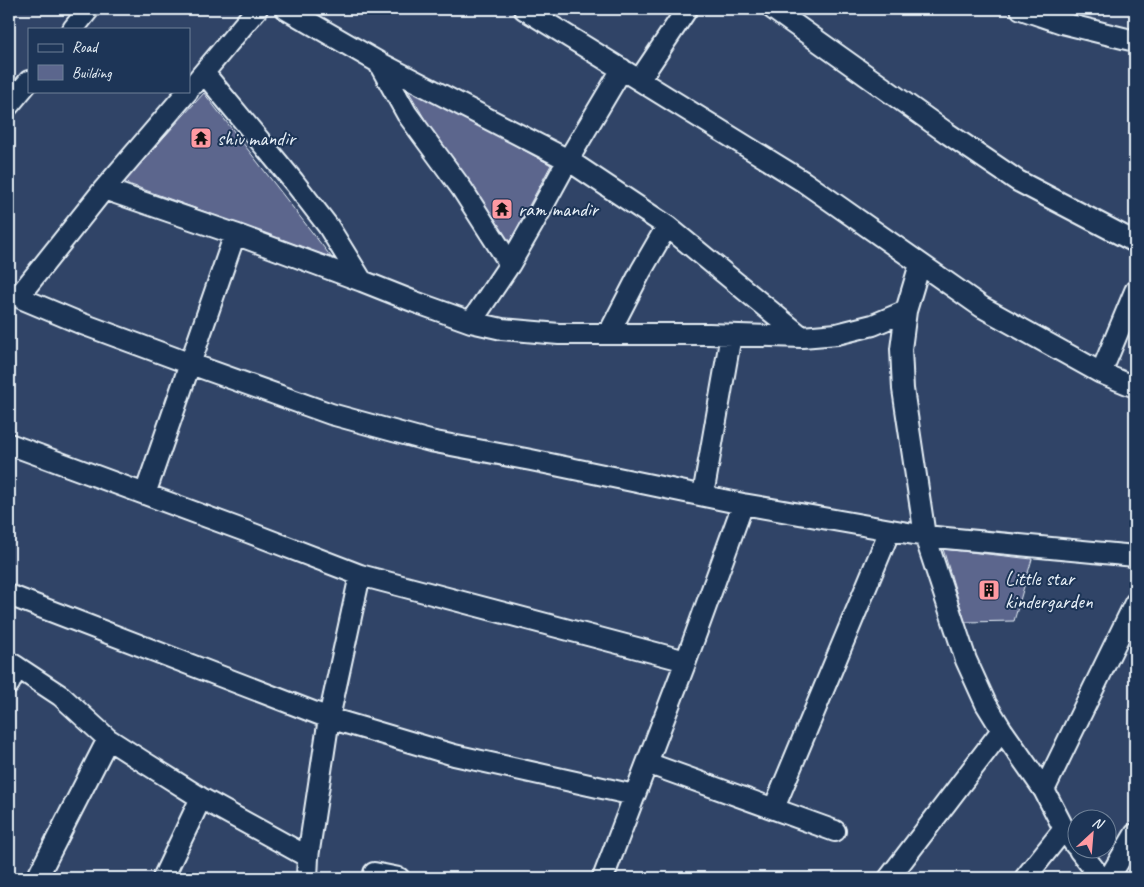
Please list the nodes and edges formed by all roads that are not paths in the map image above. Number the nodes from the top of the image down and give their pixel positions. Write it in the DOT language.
graph roads {
  1 [pos="89,9"];
  2 [pos="257,9"];
  3 [pos="286,9"];
  4 [pos="524,9"];
  5 [pos="688,9"];
  6 [pos="773,9"];
  7 [pos="1021,9"];
  8 [pos="74,28"];
  9 [pos="1135,41"];
  10 [pos="378,62"];
  11 [pos="622,69"];
  12 [pos="204,73"];
  13 [pos="640,80"];
  14 [pos="28,82"];
  15 [pos="190,89"];
  16 [pos="187,92"];
  17 [pos="9,105"];
  18 [pos="568,160"];
  19 [pos="104,189"];
  20 [pos="667,226"];
  21 [pos="235,234"];
  22 [pos="1135,242"];
  23 [pos="510,264"];
  24 [pos="920,264"];
  25 [pos="362,281"];
  26 [pos="1135,291"];
  27 [pos="14,295"];
  28 [pos="906,311"];
  29 [pos="471,322"];
  30 [pos="609,334"];
  31 [pos="730,335"];
  32 [pos="802,337"];
  33 [pos="191,364"];
  34 [pos="1101,373"];
  35 [pos="1135,387"];
  36 [pos="9,444"];
  37 [pos="145,494"];
  38 [pos="703,495"];
  39 [pos="743,504"];
  40 [pos="890,530"];
  41 [pos="925,536"];
  42 [pos="1135,556"];
  43 [pos="360,575"];
  44 [pos="9,595"];
  45 [pos="1135,603"];
  46 [pos="686,661"];
  47 [pos="12,671"];
  48 [pos="329,718"];
  49 [pos="1002,730"];
  50 [pos="108,739"];
  51 [pos="647,763"];
  52 [pos="1044,790"];
  53 [pos="634,795"];
  54 [pos="201,798"];
  55 [pos="774,808"];
  56 [pos="1064,828"];
  57 [pos="1066,831"];
  58 [pos="835,832"];
  59 [pos="1135,834"];
  60 [pos="308,857"];
  61 [pos="1087,860"];
  62 [pos="374,872"];
  63 [pos="37,878"];
  64 [pos="163,878"];
  65 [pos="307,878"];
  66 [pos="399,878"];
  67 [pos="603,878"];
  68 [pos="889,878"];
  69 [pos="1025,878"];
  70 [pos="1101,878"];
  71 [pos="1109,878"];
  1 -- 8 [label="street"];
  2 -- 12 [label="street"];
  3 -- 10 [label="street"];
  4 -- 11 [label="street"];
  5 -- 13 [label="street"];
  6 -- 22 [label="street"];
  7 -- 9 [label="street"];
  10 -- 18 [label="street"];
  10 -- 23 [label="street"];
  11 -- 13 [label="street"];
  11 -- 18 [label="street"];
  12 -- 15 [label="street"];
  12 -- 25 [label="street"];
  13 -- 24 [label="street"];
  14 -- 17 [label="street"];
  16 -- 19 [label="street"];
  18 -- 20 [label="street"];
  18 -- 23 [label="street"];
  19 -- 21 [label="street"];
  19 -- 27 [label="street"];
  20 -- 30 [label="street"];
  20 -- 32 [label="street"];
  21 -- 25 [label="street"];
  21 -- 33 [label="street"];
  23 -- 29 [label="street"];
  24 -- 28 [label="street"];
  24 -- 34 [label="street"];
  25 -- 29 [label="street"];
  26 -- 34 [label="street"];
  27 -- 33 [label="street"];
  28 -- 32 [label="street"];
  28 -- 41 [label="street"];
  29 -- 30 [label="street"];
  30 -- 31 [label="street"];
  31 -- 32 [label="street"];
  31 -- 38 [label="street"];
  33 -- 37 [label="street"];
  33 -- 38 [label="street"];
  34 -- 35 [label="street"];
  36 -- 37 [label="street"];
  37 -- 43 [label="street"];
  38 -- 39 [label="street"];
  39 -- 40 [label="street"];
  39 -- 46 [label="street"];
  40 -- 41 [label="street"];
  40 -- 55 [label="street"];
  41 -- 42 [label="street"];
  41 -- 49 [label="street"];
  43 -- 46 [label="street"];
  43 -- 48 [label="street"];
  44 -- 48 [label="street"];
  45 -- 52 [label="street"];
  46 -- 51 [label="street"];
  47 -- 50 [label="street"];
  48 -- 53 [label="street"];
  48 -- 60 [label="street"];
  49 -- 52 [label="street"];
  49 -- 68 [label="street"];
  50 -- 54 [label="street"];
  50 -- 63 [label="street"];
  51 -- 53 [label="street"];
  51 -- 55 [label="street"];
  52 -- 56 [label="street"];
  53 -- 67 [label="street"];
  54 -- 60 [label="street"];
  54 -- 64 [label="street"];
  55 -- 58 [label="street"];
  56 -- 57 [label="street"];
  56 -- 69 [label="street"];
  59 -- 71 [label="street"];
  60 -- 65 [label="street"];
  61 -- 70 [label="street"];
  62 -- 66 [label="street"];
}
